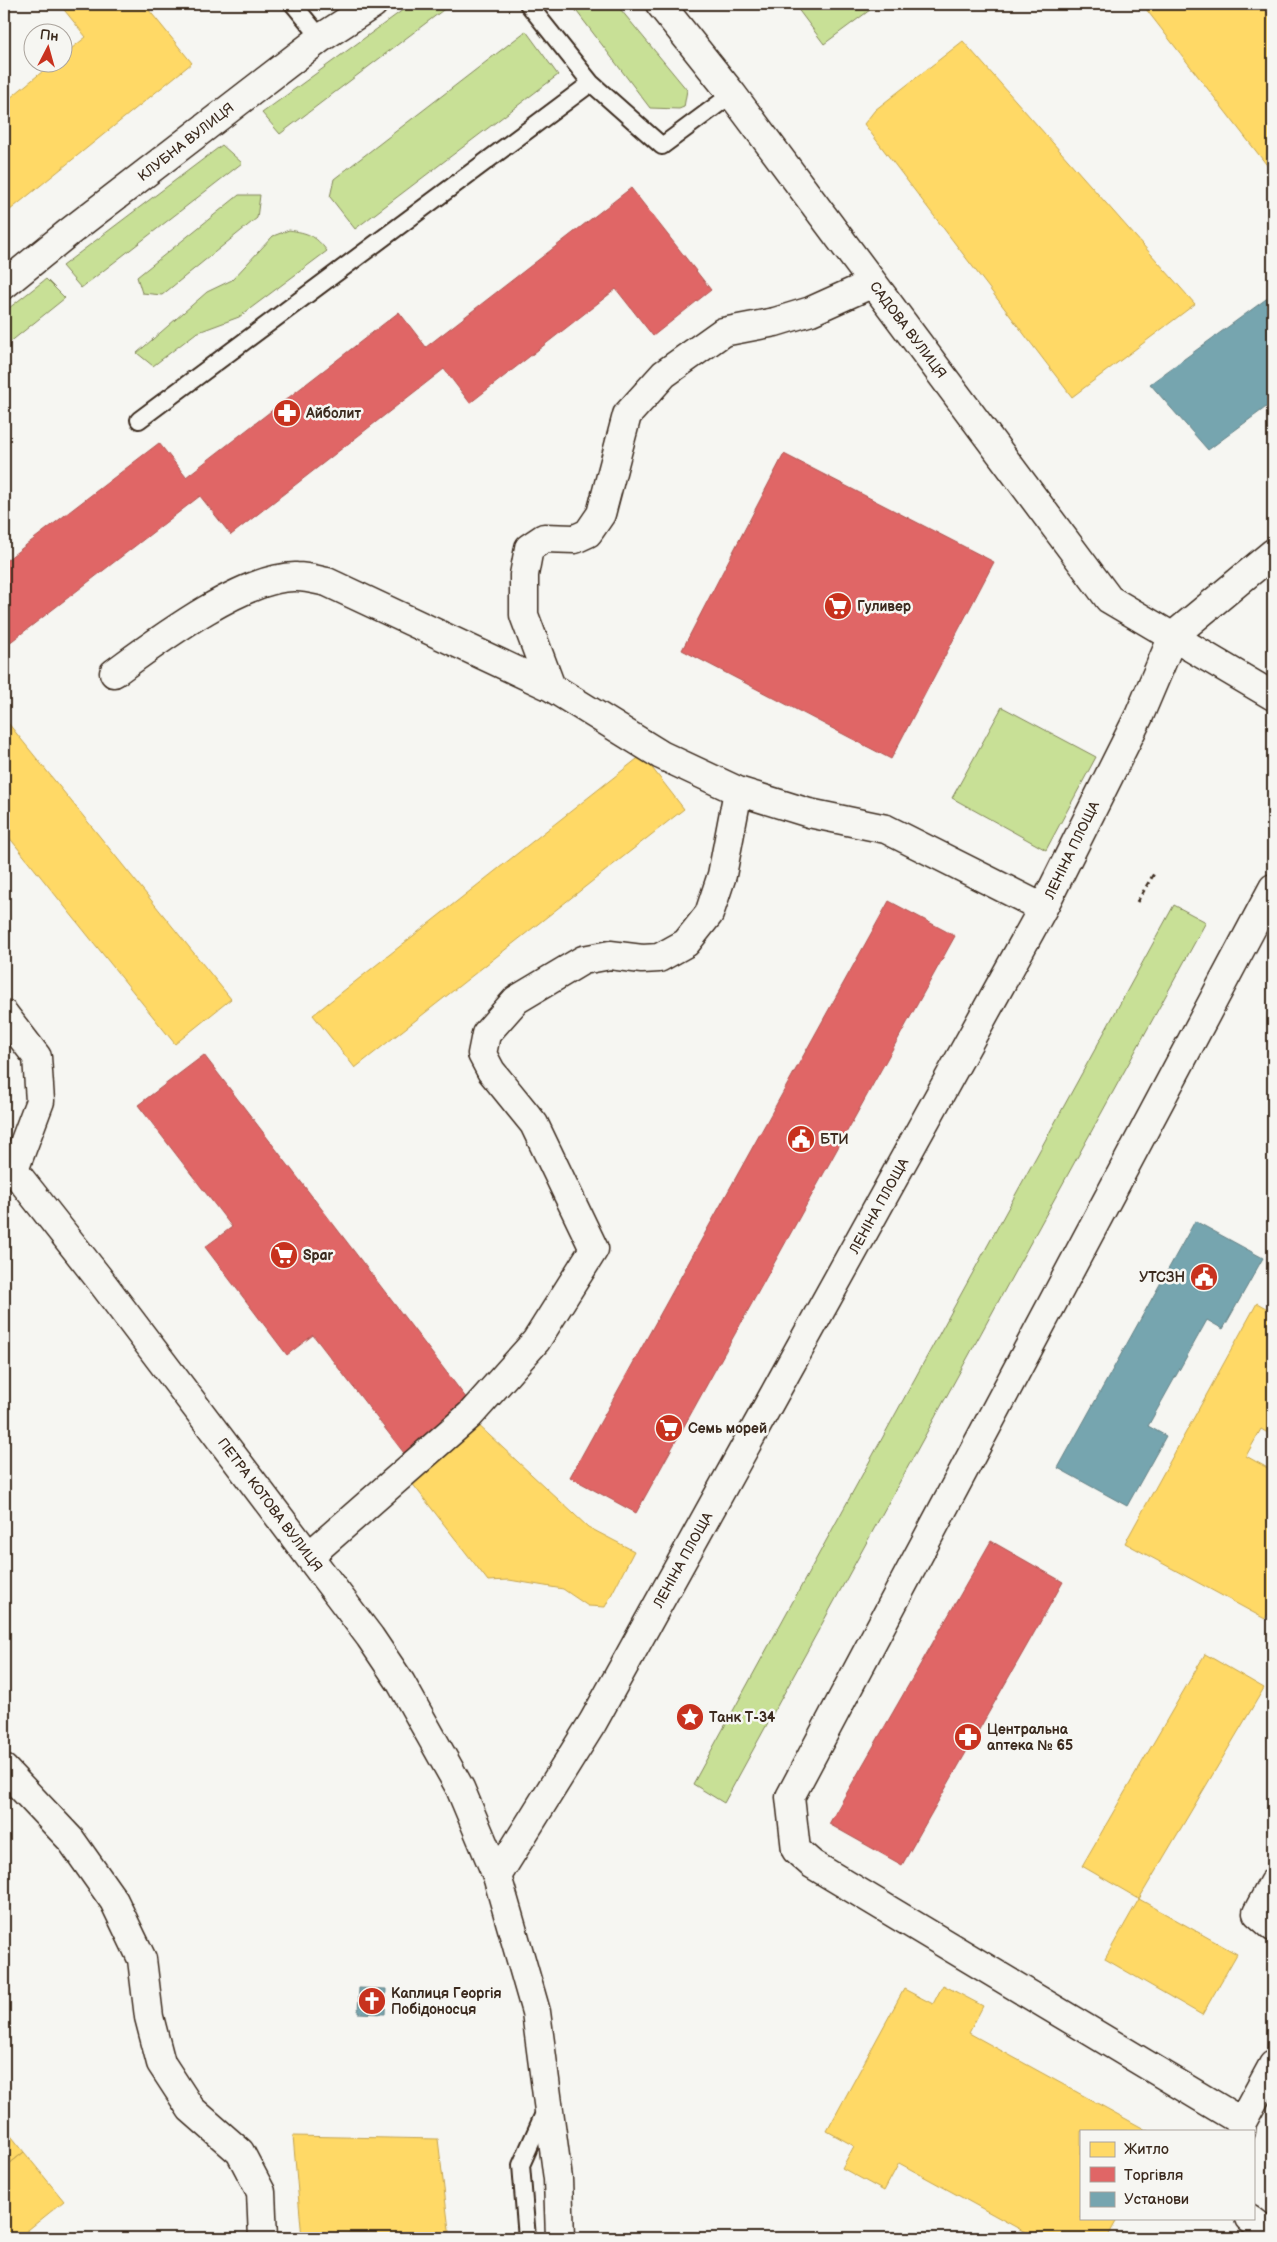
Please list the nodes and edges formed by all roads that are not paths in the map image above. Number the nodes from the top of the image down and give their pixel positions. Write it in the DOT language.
graph roads {
  1 [pos="293,4"];
  2 [pos="373,4"];
  3 [pos="528,4"];
  4 [pos="660,4"];
  5 [pos="320,38"];
  6 [pos="591,83"];
  7 [pos="732,94"];
  8 [pos="873,283"];
  9 [pos="4,285"];
  10 [pos="139,420"];
  11 [pos="1273,553"];
  12 [pos="1173,636"];
  13 [pos="114,673"];
  14 [pos="551,687"];
  15 [pos="1273,696"];
  16 [pos="738,791"];
  17 [pos="1273,888"];
  18 [pos="1043,908"];
  19 [pos="4,1014"];
  20 [pos="9,1164"];
  21 [pos="309,1556"];
  22 [pos="4,1769"];
  23 [pos="497,1876"];
  24 [pos="1273,1883"];
  25 [pos="1273,1927"];
  26 [pos="1273,2065"];
  27 [pos="548,2104"];
  28 [pos="1242,2127"];
  29 [pos="1252,2220"];
  30 [pos="1273,2237"];
  31 [pos="263,2238"];
  32 [pos="527,2238"];
  33 [pos="560,2238"];
  1 -- 5 [label="lane"];
  2 -- 5 [label="main road, КЛУБНА ВУЛИЦЯ"];
  3 -- 6 [label="lane"];
  4 -- 7 [label="main road, САДОВА ВУЛИЦЯ"];
  5 -- 9 [label="main road, КЛУБНА ВУЛИЦЯ"];
  6 -- 7 [label="lane"];
  6 -- 10 [label="lane"];
  7 -- 8 [label="main road, САДОВА ВУЛИЦЯ"];
  8 -- 12 [label="main road, САДОВА ВУЛИЦЯ"];
  8 -- 14 [label="main road"];
  11 -- 12 [label="main road, ЛЕНІНА ПЛОЩА"];
  12 -- 15 [label="main road, САДОВА ВУЛИЦЯ"];
  12 -- 18 [label="main road, ЛЕНІНА ПЛОЩА"];
  13 -- 14 [label="main road"];
  14 -- 16 [label="main road"];
  16 -- 18 [label="main road"];
  16 -- 21 [label="main road"];
  17 -- 28 [label="main road"];
  18 -- 23 [label="main road, ЛЕНІНА ПЛОЩА"];
  19 -- 20 [label="main road"];
  20 -- 21 [label="main road, ПЕТРА КОТОВА ВУЛИЦЯ"];
  21 -- 23 [label="main road, ПЕТРА КОТОВА ВУЛИЦЯ"];
  22 -- 31 [label="main road"];
  23 -- 27 [label="main road, ПЕТРА КОТОВА ВУЛИЦЯ"];
  24 -- 25 [label="main road"];
  26 -- 28 [label="main road"];
  27 -- 32 [label="lane"];
  27 -- 33 [label="main road, ПЕТРА КОТОВА ВУЛИЦЯ"];
  29 -- 30 [label="main road"];
}
